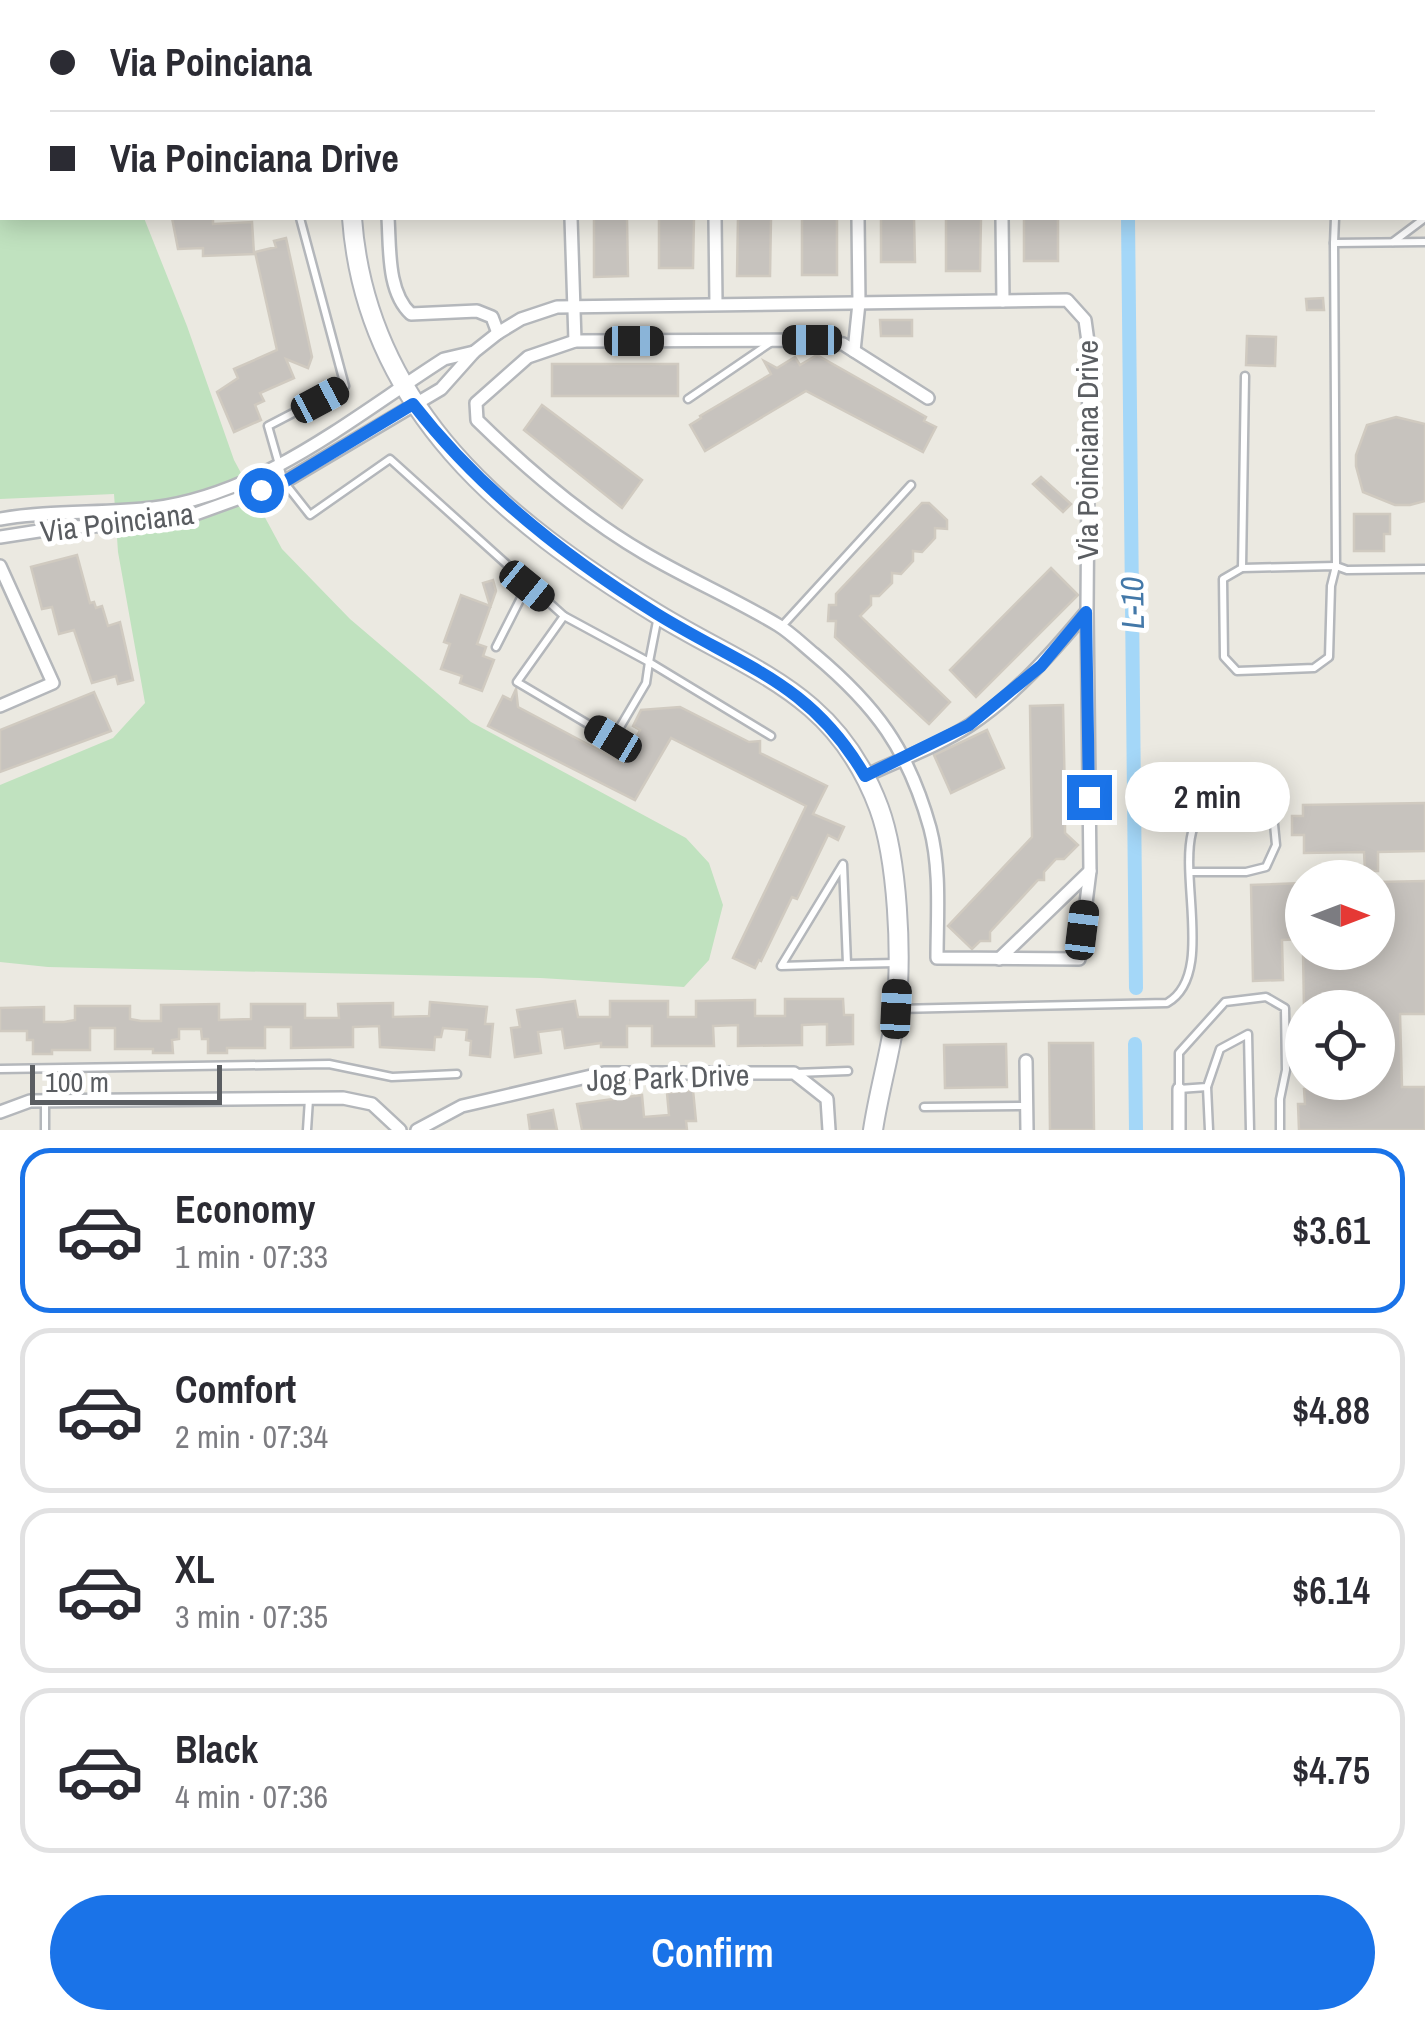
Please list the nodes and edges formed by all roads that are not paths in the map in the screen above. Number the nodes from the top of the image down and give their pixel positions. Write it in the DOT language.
graph roads {
  1 [pos="301,220"];
  2 [pos="352,220"];
  3 [pos="388,220"];
  4 [pos="571,220"];
  5 [pos="715,220"];
  6 [pos="858,220"];
  7 [pos="1002,220"];
  8 [pos="1334,220"];
  9 [pos="1422,220"];
  10 [pos="1425,242"];
  11 [pos="1392,243"];
  12 [pos="1334,244"];
  13 [pos="1003,301"];
  14 [pos="859,302"];
  15 [pos="716,304"];
  16 [pos="572,306"];
  17 [pos="498,334"];
  18 [pos="776,340"];
  19 [pos="575,341"];
  20 [pos="854,351"];
  21 [pos="474,352"];
  22 [pos="1246,376"];
  23 [pos="402,386"];
  24 [pos="928,398"];
  25 [pos="688,399"];
  26 [pos="413,404"];
  27 [pos="278,466"];
  28 [pos="284,482"];
  29 [pos="912,484"];
  30 [pos="230,495"];
  31 [pos="0,519"];
  32 [pos="0,536"];
  33 [pos="0,566"];
  34 [pos="1336,566"];
  35 [pos="1242,568"];
  36 [pos="1425,569"];
  37 [pos="527,586"];
  38 [pos="1086,612"];
  39 [pos="658,615"];
  40 [pos="564,616"];
  41 [pos="782,627"];
  42 [pos="496,647"];
  43 [pos="649,662"];
  44 [pos="0,706"];
  45 [pos="770,736"];
  46 [pos="903,758"];
  47 [pos="865,776"];
  48 [pos="1090,871"];
  49 [pos="1190,872"];
  50 [pos="998,959"];
  51 [pos="897,963"];
  52 [pos="847,964"];
  53 [pos="896,1009"];
  54 [pos="1026,1061"];
  55 [pos="0,1069"];
  56 [pos="53,1070"];
  57 [pos="848,1071"];
  58 [pos="457,1074"];
  59 [pos="794,1074"];
  60 [pos="1207,1087"];
  61 [pos="1179,1090"];
  62 [pos="309,1098"];
  63 [pos="49,1101"];
  64 [pos="1027,1106"];
  65 [pos="924,1108"];
  66 [pos="0,1112"];
  67 [pos="45,1130"];
  68 [pos="307,1130"];
  69 [pos="400,1130"];
  70 [pos="417,1130"];
  71 [pos="829,1130"];
  72 [pos="873,1130"];
  73 [pos="1028,1130"];
  74 [pos="1180,1130"];
  75 [pos="1208,1130"];
  76 [pos="1250,1130"];
  77 [pos="1280,1130"];
  1 -- 27 [label="lane"];
  2 -- 23 [label="street"];
  3 -- 17 [label="street"];
  4 -- 16 [label="street"];
  5 -- 15 [label="street"];
  6 -- 14 [label="street"];
  7 -- 13 [label="street"];
  8 -- 12 [label="lane"];
  9 -- 11 [label="lane"];
  10 -- 11 [label="lane"];
  11 -- 12 [label="lane"];
  12 -- 34 [label="lane"];
  13 -- 14 [label="street, Via Poinciana"];
  13 -- 38 [label="street, Via Poinciana Drive"];
  14 -- 15 [label="street, Via Poinciana"];
  14 -- 20 [label="street"];
  15 -- 16 [label="street, Via Poinciana"];
  16 -- 17 [label="street, Via Poinciana"];
  16 -- 19 [label="street"];
  17 -- 21 [label="street, Via Poinciana"];
  18 -- 19 [label="street, Via Poinciana Drive"];
  18 -- 20 [label="street, Via Poinciana Drive"];
  18 -- 25 [label="lane"];
  19 -- 41 [label="street, Via Poinciana Drive"];
  20 -- 24 [label="street, Via Poinciana Drive"];
  21 -- 23 [label="street, Via Poinciana"];
  21 -- 26 [label="street, Via Poinciana"];
  22 -- 35 [label="lane"];
  23 -- 26 [label="street"];
  23 -- 27 [label="street, Via Poinciana"];
  26 -- 28 [label="street, Via Poinciana"];
  26 -- 39 [label="street"];
  27 -- 28 [label="lane"];
  27 -- 30 [label="street, Via Poinciana"];
  28 -- 30 [label="street, Via Poinciana"];
  28 -- 37 [label="lane"];
  29 -- 41 [label="lane"];
  30 -- 31 [label="street, Via Poinciana"];
  30 -- 32 [label="street, Via Poinciana"];
  33 -- 44 [label="street"];
  34 -- 35 [label="lane"];
  34 -- 35 [label="lane"];
  34 -- 36 [label="lane"];
  37 -- 40 [label="lane"];
  37 -- 42 [label="lane"];
  38 -- 46 [label="street"];
  38 -- 48 [label="street, Via Poinciana Drive"];
  39 -- 43 [label="lane"];
  39 -- 47 [label="street"];
  40 -- 43 [label="lane"];
  40 -- 43 [label="lane"];
  41 -- 46 [label="street, Via Poinciana Drive"];
  43 -- 45 [label="lane"];
  46 -- 47 [label="street"];
  46 -- 50 [label="street, Via Poinciana Drive"];
  47 -- 51 [label="street"];
  48 -- 50 [label="street"];
  48 -- 50 [label="street, Via Poinciana Drive"];
  49 -- 49 [label="lane"];
  49 -- 53 [label="lane"];
  51 -- 52 [label="lane"];
  51 -- 53 [label="street"];
  52 -- 52 [label="lane"];
  53 -- 72 [label="street"];
  54 -- 64 [label="street"];
  55 -- 56 [label="lane"];
  56 -- 58 [label="lane"];
  56 -- 63 [label="lane"];
  57 -- 59 [label="lane"];
  59 -- 70 [label="street, Jog Park Drive"];
  59 -- 71 [label="street, Jog Park Drive"];
  60 -- 61 [label="lane"];
  60 -- 75 [label="lane"];
  60 -- 76 [label="lane"];
  61 -- 74 [label="street"];
  61 -- 77 [label="lane"];
  62 -- 63 [label="street"];
  62 -- 68 [label="lane"];
  62 -- 69 [label="street"];
  63 -- 66 [label="street"];
  63 -- 67 [label="lane"];
  64 -- 65 [label="lane"];
  64 -- 73 [label="street"];
}
